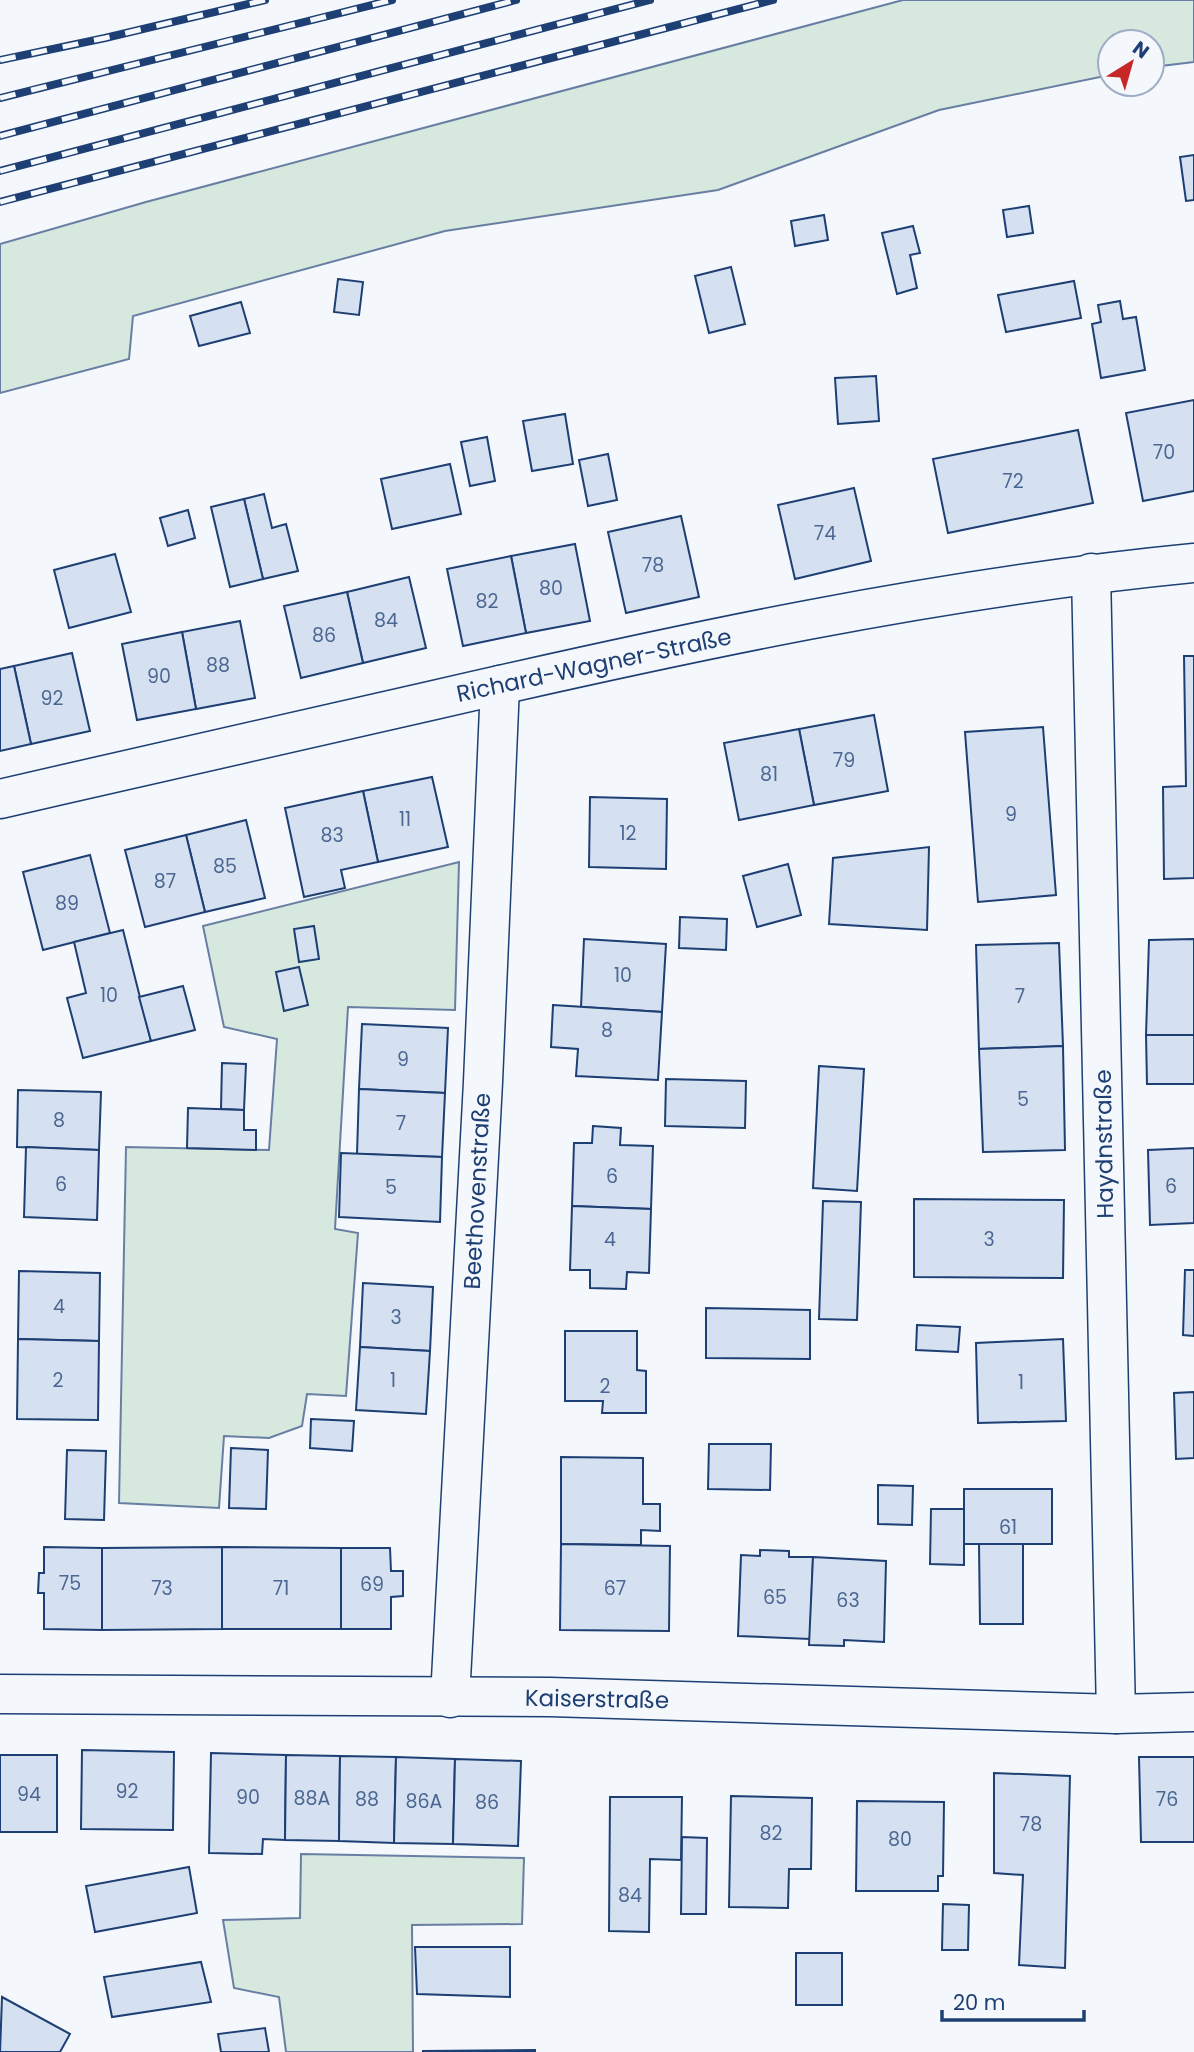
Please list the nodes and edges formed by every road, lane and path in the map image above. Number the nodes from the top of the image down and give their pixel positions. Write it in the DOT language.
graph roads {
  1 [pos="1194,564"];
  2 [pos="1091,573"];
  3 [pos="500,685"];
  4 [pos="0,799"];
  5 [pos="0,1694"];
  6 [pos="450,1698"];
  7 [pos="1194,1712"];
  8 [pos="1116,1714"];
  1 -- 2 [label="street, Richard-Wagner-Straße"];
  2 -- 3 [label="street, Richard-Wagner-Straße"];
  2 -- 8 [label="street, Haydnstraße"];
  3 -- 4 [label="street, Richard-Wagner-Straße"];
  3 -- 6 [label="street, Beethovenstraße"];
  5 -- 6 [label="street, Kaiserstraße"];
  6 -- 8 [label="street, Kaiserstraße"];
  7 -- 8 [label="street, Kaiserstraße"];
}
